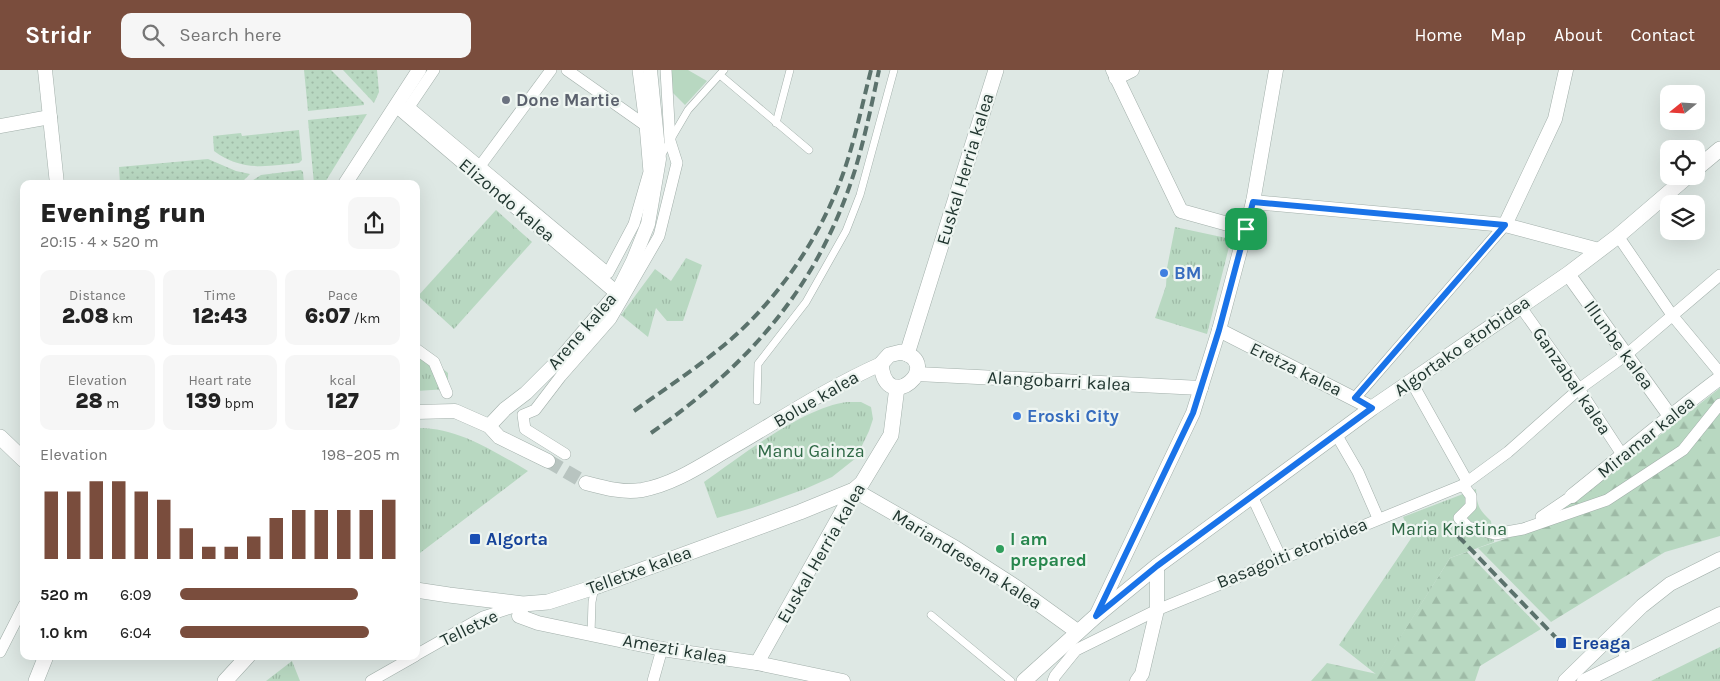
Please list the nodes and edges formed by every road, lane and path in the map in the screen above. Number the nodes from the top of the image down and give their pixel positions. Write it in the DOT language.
graph roads {
  1 [pos="45,70"];
  2 [pos="419,70"];
  3 [pos="434,70"];
  4 [pos="551,70"];
  5 [pos="567,70"];
  6 [pos="638,70"];
  7 [pos="650,70"];
  8 [pos="666,70"];
  9 [pos="790,70"];
  10 [pos="894,70"];
  11 [pos="996,70"];
  12 [pos="1132,70"];
  13 [pos="1276,70"];
  14 [pos="1566,70"];
  15 [pos="722,72"];
  16 [pos="1114,74"];
  17 [pos="397,106"];
  18 [pos="50,117"];
  19 [pos="776,123"];
  20 [pos="645,125"];
  21 [pos="0,126"];
  22 [pos="670,141"];
  23 [pos="1720,149"];
  24 [pos="809,150"];
  25 [pos="659,159"];
  26 [pos="1705,162"];
  27 [pos="480,166"];
  28 [pos="57,180"];
  29 [pos="348,180"];
  30 [pos="1678,185"];
  31 [pos="1253,202"];
  32 [pos="1505,225"];
  33 [pos="1246,229"];
  34 [pos="1618,236"];
  35 [pos="1599,250"];
  36 [pos="1568,274"];
  37 [pos="1720,275"];
  38 [pos="617,293"];
  39 [pos="1520,306"];
  40 [pos="1672,315"];
  41 [pos="1219,330"];
  42 [pos="420,352"];
  43 [pos="907,354"];
  44 [pos="1626,355"];
  45 [pos="881,364"];
  46 [pos="1720,373"];
  47 [pos="917,374"];
  48 [pos="1720,378"];
  49 [pos="1411,381"];
  50 [pos="897,387"];
  51 [pos="1202,388"];
  52 [pos="1579,389"];
  53 [pos="447,393"];
  54 [pos="1355,398"];
  55 [pos="757,402"];
  56 [pos="1720,404"];
  57 [pos="1372,408"];
  58 [pos="420,412"];
  59 [pos="1670,416"];
  60 [pos="489,426"];
  61 [pos="1336,434"];
  62 [pos="0,437"];
  63 [pos="565,454"];
  64 [pos="20,456"];
  65 [pos="1622,456"];
  66 [pos="548,461"];
  67 [pos="586,483"];
  68 [pos="1465,483"];
  69 [pos="854,490"];
  70 [pos="1252,496"];
  71 [pos="1572,496"];
  72 [pos="1378,518"];
  73 [pos="1523,528"];
  74 [pos="1281,558"];
  75 [pos="1720,559"];
  76 [pos="1157,566"];
  77 [pos="595,587"];
  78 [pos="420,591"];
  79 [pos="523,604"];
  80 [pos="1157,610"];
  81 [pos="20,613"];
  82 [pos="1720,614"];
  83 [pos="931,615"];
  84 [pos="1096,616"];
  85 [pos="1078,632"];
  86 [pos="591,634"];
  87 [pos="1612,634"];
  88 [pos="662,649"];
  89 [pos="0,652"];
  90 [pos="420,653"];
  91 [pos="44,660"];
  92 [pos="244,660"];
  93 [pos="408,660"];
  94 [pos="1626,661"];
  95 [pos="757,663"];
  96 [pos="36,681"];
  97 [pos="225,681"];
  98 [pos="371,681"];
  99 [pos="653,681"];
  100 [pos="844,681"];
  101 [pos="1012,681"];
  102 [pos="1024,681"];
  103 [pos="1053,681"];
  104 [pos="1137,681"];
  105 [pos="1565,681"];
  106 [pos="1584,681"];
  1 -- 18 [label="street"];
  2 -- 17 [label="street"];
  3 -- 27 [label="street"];
  4 -- 27 [label="street"];
  5 -- 20 [label="street"];
  6 -- 20 [label="street"];
  7 -- 25 [label="street, Arene kalea"];
  8 -- 22 [label="street"];
  9 -- 19 [label="lane"];
  10 -- 55 [label="lane"];
  11 -- 43 [label="street, Euskal Herria kalea"];
  12 -- 16 [label="street"];
  13 -- 31 [label="street"];
  14 -- 32 [label="street"];
  15 -- 19 [label="lane"];
  15 -- 22 [label="lane"];
  16 -- 33 [label="street"];
  17 -- 29 [label="street"];
  17 -- 38 [label="street, Elizondo kalea"];
  18 -- 21 [label="street"];
  18 -- 28 [label="street"];
  19 -- 24 [label="lane"];
  20 -- 27 [label="street"];
  22 -- 25 [label="lane"];
  22 -- 63 [label="street"];
  23 -- 26 [label="street"];
  25 -- 38 [label="street, Arene kalea"];
  30 -- 34 [label="street, Algortako etorbidea"];
  31 -- 32 [label="street"];
  31 -- 33 [label="street"];
  32 -- 35 [label="street"];
  32 -- 54 [label="street"];
  33 -- 41 [label="street"];
  34 -- 35 [label="street, Algortako etorbidea"];
  34 -- 40 [label="street"];
  35 -- 36 [label="street, Algortako etorbidea"];
  36 -- 39 [label="street, Algortako etorbidea"];
  36 -- 44 [label="street, Illunbe kalea"];
  37 -- 40 [label="street, Basagoiti etorbidea"];
  38 -- 60 [label="street, Arene kalea"];
  39 -- 49 [label="street, Algortako etorbidea"];
  39 -- 52 [label="street, Ganzabal kalea"];
  40 -- 44 [label="street, Basagoiti etorbidea"];
  40 -- 46 [label="street"];
  41 -- 51 [label="street"];
  41 -- 54 [label="street, Eretza kalea"];
  42 -- 53 [label="street"];
  43 -- 45 [label="street"];
  43 -- 47 [label="street"];
  44 -- 52 [label="street, Basagoiti etorbidea"];
  44 -- 59 [label="street, Illunbe kalea"];
  45 -- 50 [label="street"];
  45 -- 67 [label="street, Bolue kalea"];
  47 -- 50 [label="street"];
  47 -- 51 [label="street, Alangobarri kalea"];
  48 -- 59 [label="street, Miramar kalea"];
  49 -- 57 [label="street, Algortako etorbidea"];
  49 -- 68 [label="street"];
  50 -- 69 [label="street, Euskal Herria kalea"];
  51 -- 84 [label="street"];
  52 -- 65 [label="street, Ganzabal kalea"];
  52 -- 68 [label="street, Basagoiti etorbidea"];
  54 -- 57 [label="street, Eretza kalea"];
  56 -- 73 [label="street"];
  57 -- 61 [label="street, Algortako etorbidea"];
  58 -- 60 [label="street"];
  59 -- 65 [label="street, Miramar kalea"];
  60 -- 66 [label="street"];
  61 -- 70 [label="street, Algortako etorbidea"];
  61 -- 72 [label="street"];
  62 -- 64 [label="street"];
  65 -- 71 [label="street, Miramar kalea"];
  68 -- 72 [label="street, Basagoiti etorbidea"];
  68 -- 73 [label="street"];
  69 -- 77 [label="street, Telletxe kalea"];
  69 -- 85 [label="street, Mariandresena kalea"];
  69 -- 95 [label="street, Euskal Herria kalea"];
  70 -- 74 [label="street"];
  70 -- 76 [label="street, Algortako etorbidea"];
  71 -- 73 [label="street"];
  72 -- 74 [label="street, Basagoiti etorbidea"];
  74 -- 80 [label="street, Basagoiti etorbidea"];
  75 -- 87 [label="street"];
  76 -- 80 [label="street"];
  76 -- 84 [label="street, Algortako etorbidea"];
  77 -- 79 [label="street, Telletxe kalea"];
  77 -- 86 [label="lane"];
  78 -- 79 [label="street, Telletxe kalea"];
  79 -- 86 [label="street, Amezti kalea"];
  79 -- 90 [label="street, Telletxe"];
  80 -- 103 [label="street, Basagoiti etorbidea"];
  80 -- 104 [label="street"];
  81 -- 89 [label="street"];
  82 -- 94 [label="street"];
  83 -- 101 [label="lane"];
  84 -- 85 [label="street, Algortako etorbidea"];
  85 -- 102 [label="street, Algortako etorbidea"];
  86 -- 88 [label="street, Amezti kalea"];
  87 -- 94 [label="lane"];
  87 -- 105 [label="street"];
  88 -- 95 [label="street, Amezti kalea"];
  88 -- 99 [label="street"];
  91 -- 96 [label="street"];
  92 -- 97 [label="street"];
  93 -- 98 [label="street, Telletxe"];
  94 -- 106 [label="street"];
  95 -- 100 [label="street, Amezti kalea"];
}
